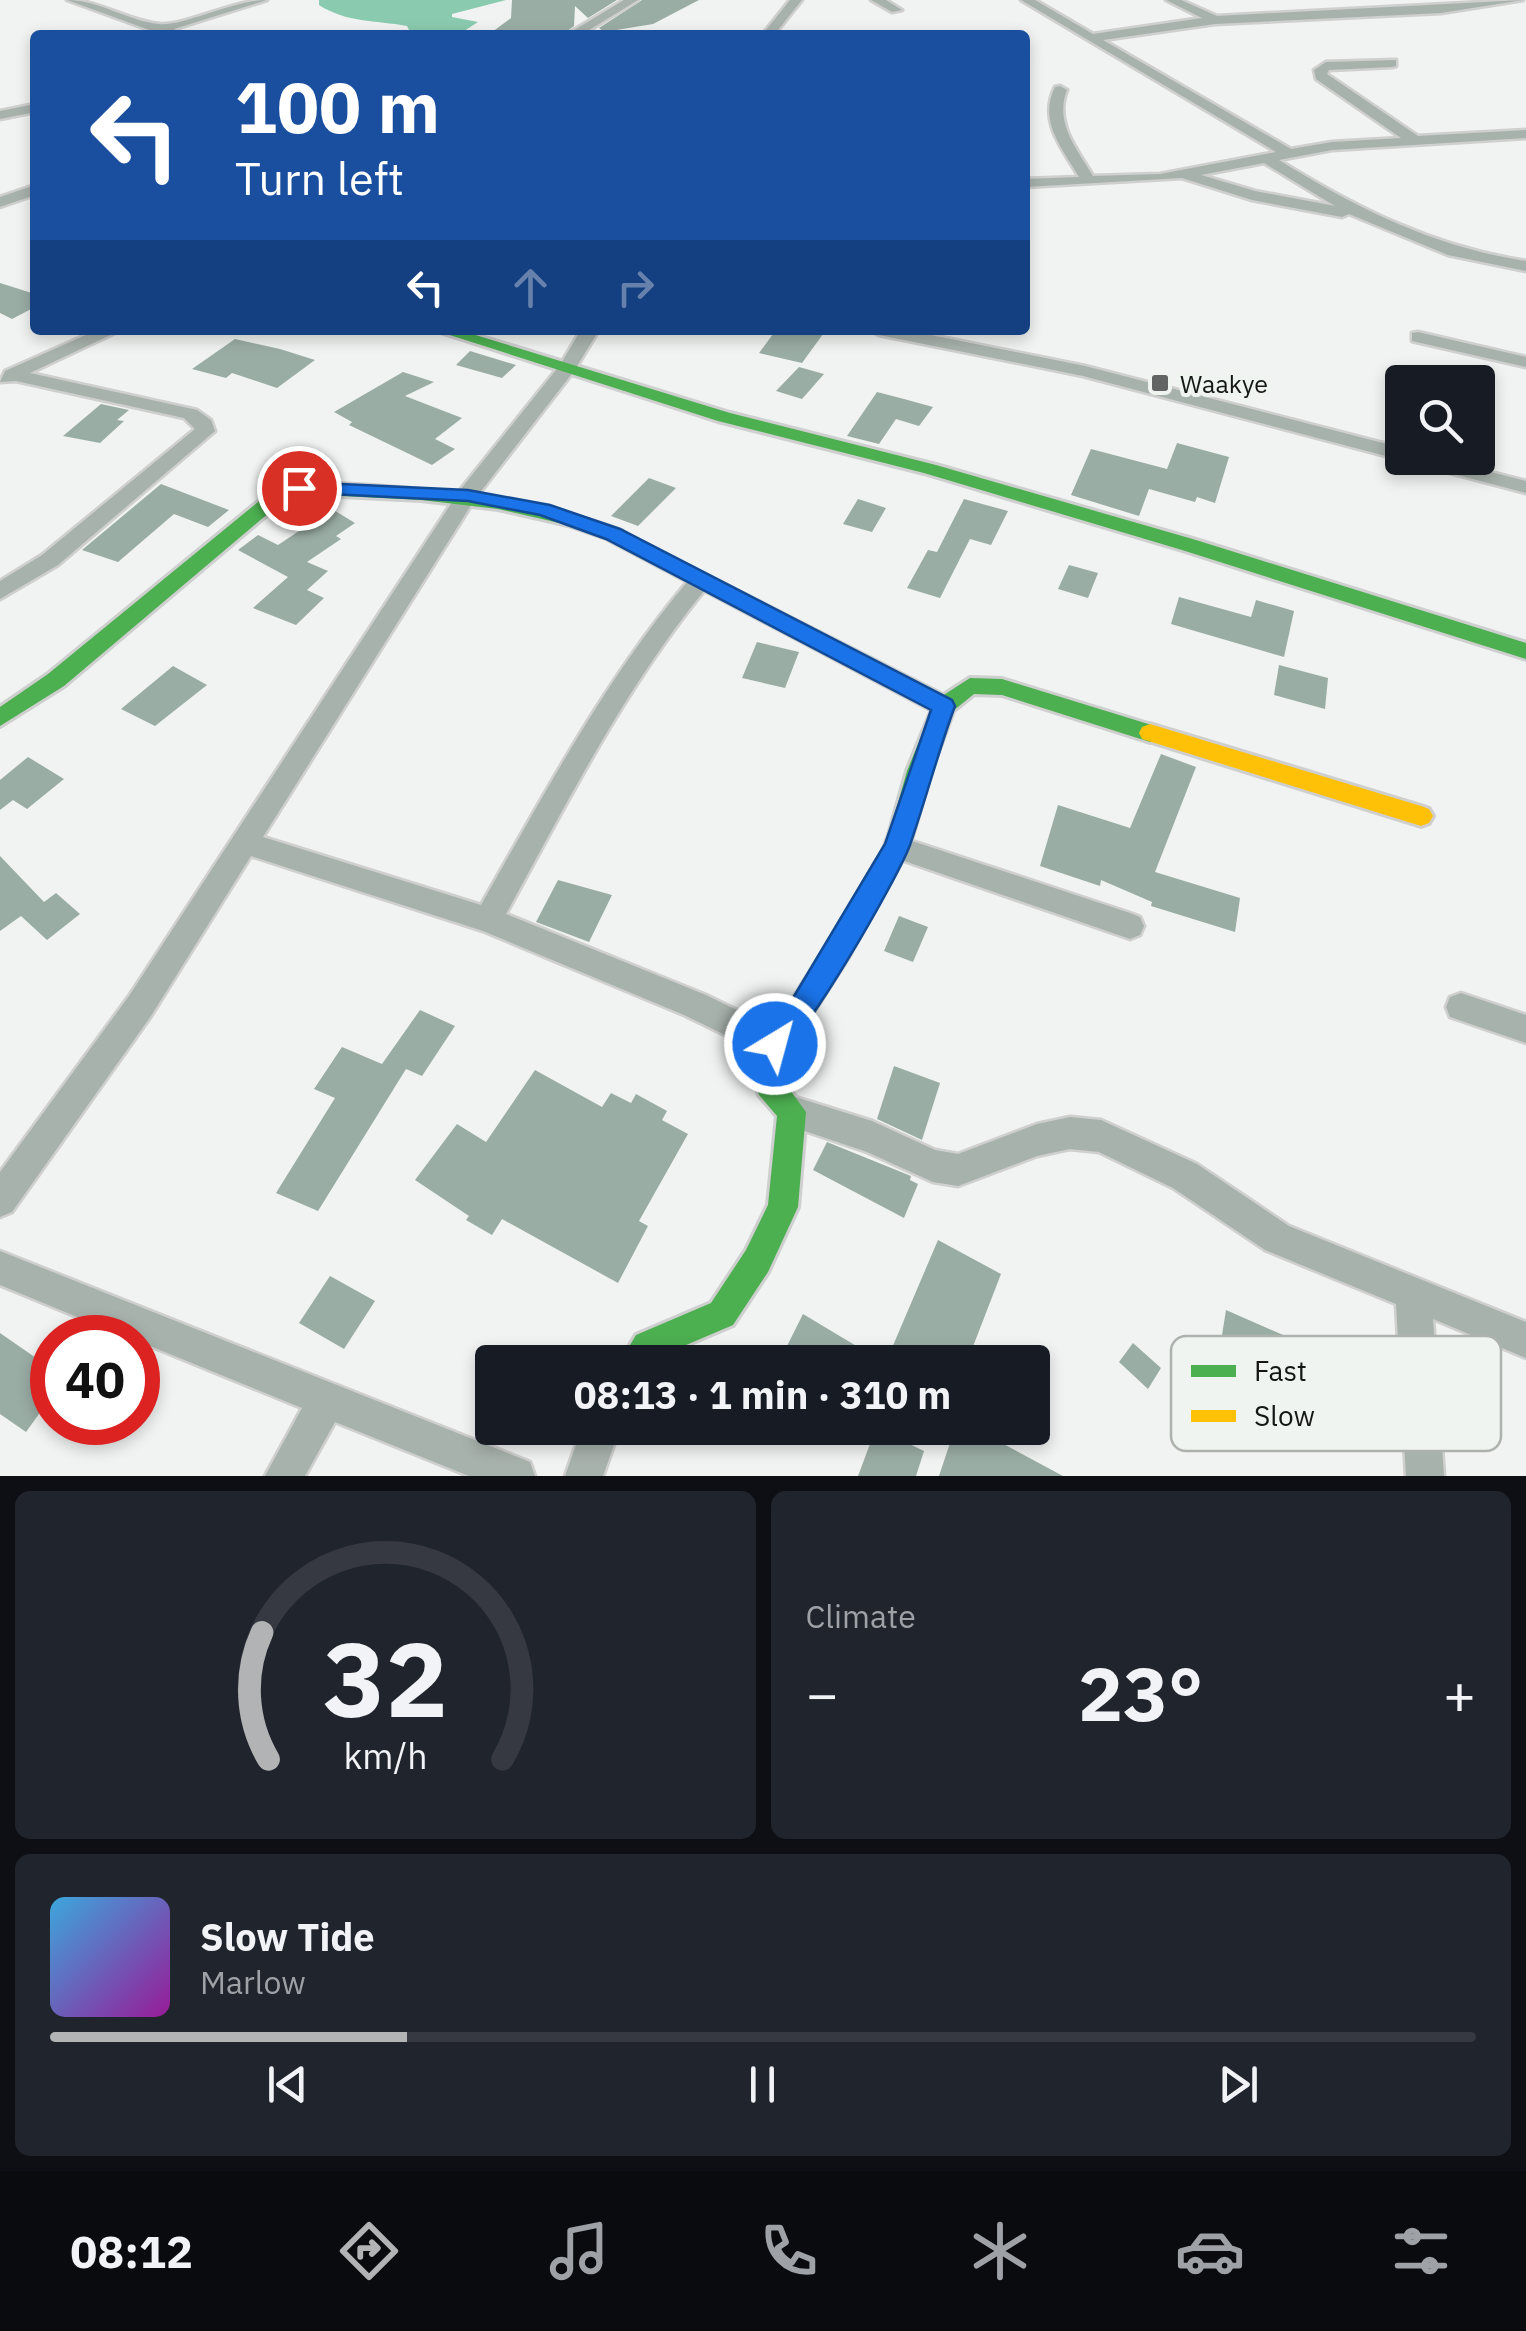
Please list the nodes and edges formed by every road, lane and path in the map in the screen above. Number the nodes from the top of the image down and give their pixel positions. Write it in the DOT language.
graph roads {
  1 [pos="73,0"];
  2 [pos="260,0"];
  3 [pos="632,0"];
  4 [pos="796,0"];
  5 [pos="877,0"];
  6 [pos="1027,0"];
  7 [pos="1172,0"];
  8 [pos="1518,0"];
  9 [pos="896,10"];
  10 [pos="1214,20"];
  11 [pos="159,29"];
  12 [pos="163,30"];
  13 [pos="581,30"];
  14 [pos="772,30"];
  15 [pos="1095,37"];
  16 [pos="1392,63"];
  17 [pos="1060,90"];
  18 [pos="30,109"];
  19 [pos="0,115"];
  20 [pos="1526,134"];
  21 [pos="1416,142"];
  22 [pos="1286,152"];
  23 [pos="1266,158"];
  24 [pos="1182,174"];
  25 [pos="1089,181"];
  26 [pos="1030,182"];
  27 [pos="30,192"];
  28 [pos="0,202"];
  29 [pos="1357,216"];
  30 [pos="1526,266"];
  31 [pos="101,335"];
  32 [pos="459,335"];
  33 [pos="587,335"];
  34 [pos="904,335"];
  35 [pos="1418,337"];
  36 [pos="1526,362"];
  37 [pos="568,367"];
  38 [pos="6,380"];
  39 [pos="1385,450"];
  40 [pos="1480,475"];
  41 [pos="1526,487"];
  42 [pos="468,496"];
  43 [pos="700,581"];
  44 [pos="0,591"];
  45 [pos="1526,652"];
  46 [pos="944,706"];
  47 [pos="0,718"];
  48 [pos="1421,816"];
  49 [pos="245,843"];
  50 [pos="897,847"];
  51 [pos="488,920"];
  52 [pos="1130,926"];
  53 [pos="1461,1007"];
  54 [pos="1526,1029"];
  55 [pos="775,1044"];
  56 [pos="792,1112"];
  57 [pos="0,1200"];
  58 [pos="0,1268"];
  59 [pos="1414,1293"];
  60 [pos="1417,1336"];
  61 [pos="1526,1340"];
  62 [pos="649,1345"];
  63 [pos="327,1400"];
  64 [pos="595,1445"];
  65 [pos="1423,1451"];
  66 [pos="284,1476"];
  67 [pos="516,1476"];
  68 [pos="584,1476"];
  69 [pos="1425,1476"];
  1 -- 11 [label="street"];
  2 -- 11 [label="street"];
  3 -- 13 [label="street"];
  4 -- 14 [label="street"];
  5 -- 9 [label="street"];
  6 -- 15 [label="street"];
  7 -- 10 [label="street"];
  8 -- 10 [label="street"];
  10 -- 15 [label="street"];
  11 -- 12 [label="street"];
  15 -- 22 [label="street"];
  16 -- 21 [label="street"];
  17 -- 25 [label="street"];
  18 -- 19 [label="street"];
  20 -- 21 [label="street"];
  21 -- 22 [label="street"];
  22 -- 23 [label="street"];
  23 -- 24 [label="street"];
  23 -- 29 [label="street"];
  24 -- 25 [label="street"];
  24 -- 29 [label="street"];
  25 -- 26 [label="street"];
  27 -- 28 [label="street"];
  29 -- 30 [label="street"];
  31 -- 38 [label="street"];
  32 -- 37 [label="street"];
  33 -- 37 [label="street"];
  34 -- 39 [label="street"];
  35 -- 36 [label="street"];
  37 -- 42 [label="street"];
  37 -- 45 [label="street"];
  38 -- 44 [label="street"];
  40 -- 41 [label="street"];
  42 -- 43 [label="street"];
  42 -- 47 [label="street"];
  42 -- 49 [label="street"];
  43 -- 46 [label="street"];
  43 -- 51 [label="street"];
  46 -- 48 [label="street"];
  46 -- 50 [label="street"];
  49 -- 51 [label="street"];
  49 -- 57 [label="street"];
  50 -- 52 [label="street"];
  50 -- 55 [label="street"];
  51 -- 55 [label="street"];
  53 -- 54 [label="street"];
  55 -- 56 [label="street"];
  56 -- 59 [label="street"];
  56 -- 62 [label="street"];
  58 -- 63 [label="street"];
  59 -- 60 [label="street"];
  59 -- 61 [label="street"];
  63 -- 66 [label="street"];
  63 -- 67 [label="street"];
  64 -- 68 [label="street"];
  65 -- 69 [label="street"];
}
